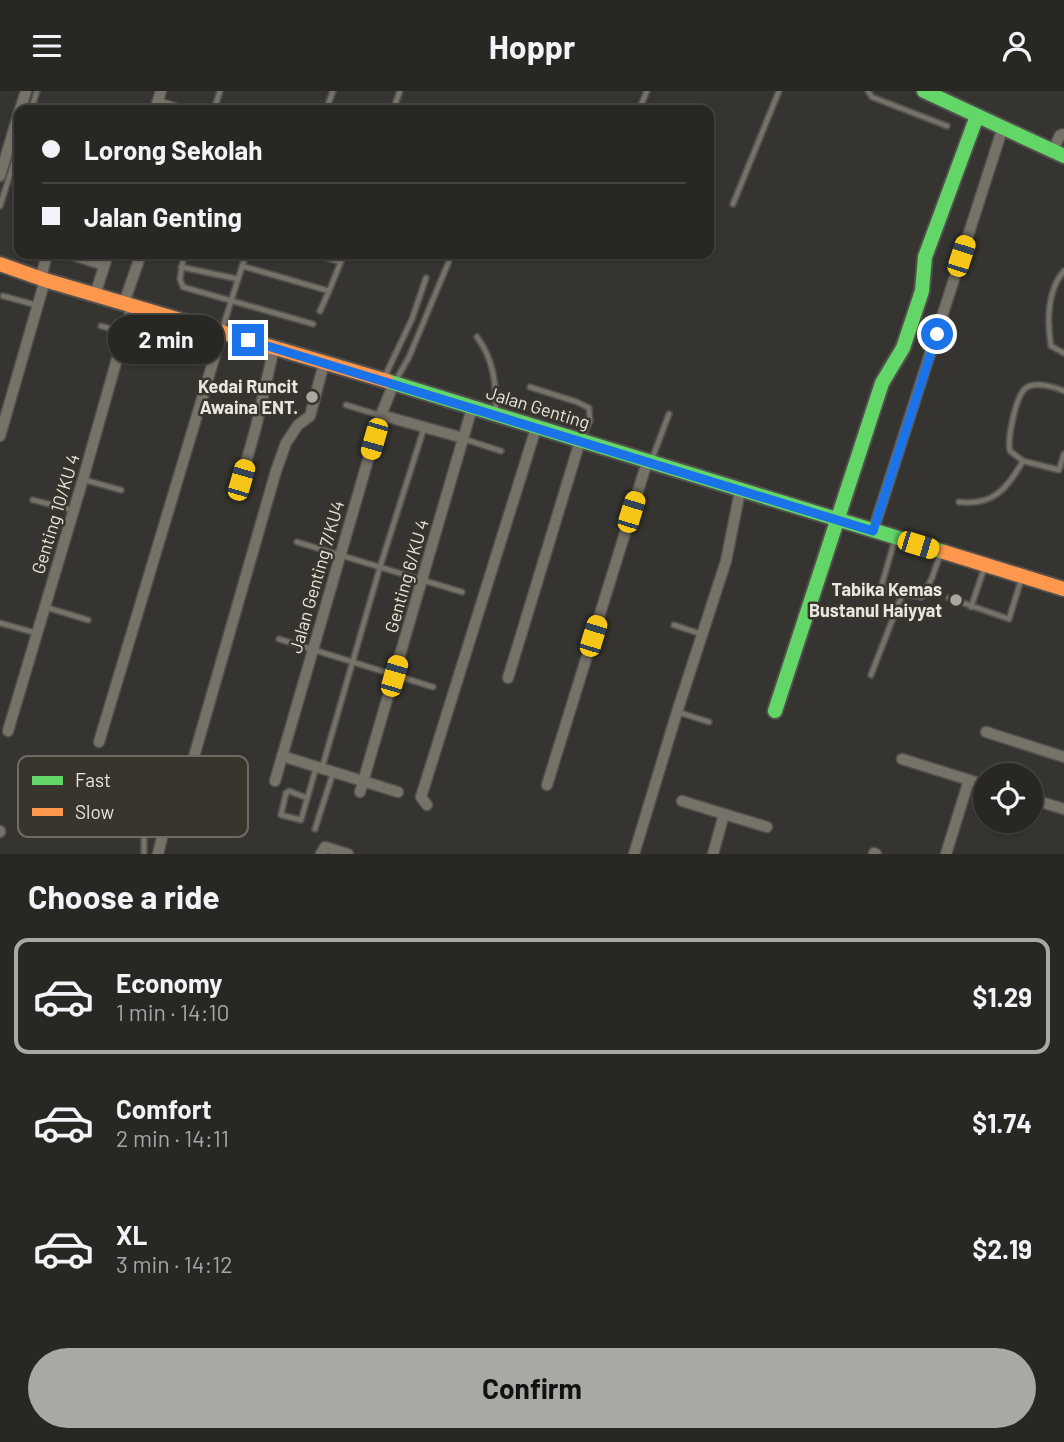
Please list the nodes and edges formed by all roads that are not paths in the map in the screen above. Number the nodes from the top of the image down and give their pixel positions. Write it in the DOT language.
graph roads {
  1 [pos="12,91"];
  2 [pos="647,91"];
  3 [pos="779,91"];
  4 [pos="868,91"];
  5 [pos="924,91"];
  6 [pos="25,93"];
  7 [pos="641,105"];
  8 [pos="977,116"];
  9 [pos="947,126"];
  10 [pos="1003,127"];
  11 [pos="14,130"];
  12 [pos="1064,134"];
  13 [pos="1058,153"];
  14 [pos="14,162"];
  15 [pos="0,176"];
  16 [pos="733,204"];
  17 [pos="0,206"];
  18 [pos="46,259"];
  19 [pos="85,259"];
  20 [pos="106,259"];
  21 [pos="140,259"];
  22 [pos="183,259"];
  23 [pos="244,259"];
  24 [pos="329,259"];
  25 [pos="342,259"];
  26 [pos="450,259"];
  27 [pos="341,263"];
  28 [pos="0,264"];
  29 [pos="104,265"];
  30 [pos="242,266"];
  31 [pos="181,267"];
  32 [pos="1064,271"];
  33 [pos="426,278"];
  34 [pos="43,279"];
  35 [pos="238,279"];
  36 [pos="329,291"];
  37 [pos="95,295"];
  38 [pos="3,296"];
  39 [pos="231,302"];
  40 [pos="128,304"];
  41 [pos="37,306"];
  42 [pos="320,311"];
  43 [pos="313,324"];
  44 [pos="100,326"];
  45 [pos="222,332"];
  46 [pos="124,334"];
  47 [pos="477,337"];
  48 [pos="162,343"];
  49 [pos="274,348"];
  50 [pos="1064,353"];
  51 [pos="324,363"];
  52 [pos="389,382"];
  53 [pos="530,387"];
  54 [pos="1064,391"];
  55 [pos="346,405"];
  56 [pos="472,408"];
  57 [pos="669,414"];
  58 [pos="382,415"];
  59 [pos="496,416"];
  60 [pos="425,427"];
  61 [pos="536,428"];
  62 [pos="0,436"];
  63 [pos="463,438"];
  64 [pos="580,442"];
  65 [pos="501,451"];
  66 [pos="1064,454"];
  67 [pos="1023,461"];
  68 [pos="648,463"];
  69 [pos="83,479"];
  70 [pos="241,480"];
  71 [pos="121,490"];
  72 [pos="740,491"];
  73 [pos="33,500"];
  74 [pos="959,502"];
  75 [pos="72,510"];
  76 [pos="836,520"];
  77 [pos="873,531"];
  78 [pos="895,538"];
  79 [pos="297,542"];
  80 [pos="941,552"];
  81 [pos="340,555"];
  82 [pos="986,565"];
  83 [pos="380,567"];
  84 [pos="1022,576"];
  85 [pos="422,580"];
  86 [pos="1064,589"];
  87 [pos="461,592"];
  88 [pos="902,595"];
  89 [pos="949,597"];
  90 [pos="44,607"];
  91 [pos="971,607"];
  92 [pos="88,620"];
  93 [pos="0,623"];
  94 [pos="674,625"];
  95 [pos="37,633"];
  96 [pos="702,634"];
  97 [pos="279,639"];
  98 [pos="313,649"];
  99 [pos="352,663"];
  100 [pos="871,675"];
  101 [pos="394,676"];
  102 [pos="508,678"];
  103 [pos="433,687"];
  104 [pos="775,711"];
  105 [pos="677,712"];
  106 [pos="709,722"];
  107 [pos="8,731"];
  108 [pos="986,732"];
  109 [pos="99,742"];
  110 [pos="194,756"];
  111 [pos="282,757"];
  112 [pos="1064,757"];
  113 [pos="902,759"];
  114 [pos="319,768"];
  115 [pos="333,772"];
  116 [pos="969,780"];
  117 [pos="275,781"];
  118 [pos="973,781"];
  119 [pos="548,785"];
  120 [pos="362,787"];
  121 [pos="398,792"];
  122 [pos="307,798"];
  123 [pos="682,801"];
  124 [pos="1043,803"];
  125 [pos="427,805"];
  126 [pos="1064,809"];
  127 [pos="724,814"];
  128 [pos="766,827"];
  129 [pos="316,829"];
  130 [pos="321,854"];
  131 [pos="348,854"];
  132 [pos="634,854"];
  133 [pos="713,854"];
  134 [pos="946,854"];
  1 -- 6 [label="street"];
  2 -- 7 [label="lane"];
  3 -- 16 [label="lane"];
  4 -- 9 [label="lane"];
  5 -- 8 [label="street"];
  8 -- 10 [label="street"];
  8 -- 76 [label="street"];
  10 -- 13 [label="street"];
  10 -- 77 [label="street"];
  11 -- 15 [label="street"];
  12 -- 13 [label="street"];
  14 -- 17 [label="lane"];
  18 -- 34 [label="street"];
  19 -- 29 [label="street"];
  20 -- 29 [label="street"];
  21 -- 40 [label="street, Genting 10/KU 4"];
  22 -- 31 [label="lane"];
  23 -- 30 [label="lane"];
  24 -- 27 [label="lane"];
  25 -- 27 [label="lane"];
  26 -- 52 [label="lane"];
  27 -- 36 [label="lane"];
  28 -- 34 [label="street, Jalan Genting"];
  29 -- 37 [label="street"];
  30 -- 35 [label="lane"];
  30 -- 36 [label="lane"];
  31 -- 35 [label="lane"];
  31 -- 39 [label="lane"];
  32 -- 50 [label="lane"];
  33 -- 52 [label="lane"];
  34 -- 37 [label="street, Jalan Genting"];
  34 -- 41 [label="street"];
  35 -- 39 [label="lane"];
  36 -- 42 [label="lane"];
  37 -- 40 [label="street, Jalan Genting"];
  38 -- 41 [label="lane"];
  39 -- 43 [label="lane"];
  39 -- 45 [label="lane"];
  40 -- 45 [label="street, Jalan Genting"];
  40 -- 46 [label="street, Genting 10/KU 4"];
  41 -- 62 [label="street"];
  44 -- 46 [label="lane"];
  45 -- 49 [label="street, Jalan Genting"];
  45 -- 109 [label="street"];
  46 -- 48 [label="lane"];
  46 -- 69 [label="street, Genting 10/KU 4"];
  47 -- 59 [label="lane"];
  49 -- 51 [label="street, Jalan Genting"];
  49 -- 70 [label="street"];
  51 -- 52 [label="street, Jalan Genting"];
  51 -- 110 [label="street"];
  52 -- 56 [label="street, Jalan Genting"];
  52 -- 58 [label="street, Jalan Genting 7/KU4"];
  53 -- 64 [label="lane"];
  54 -- 67 [label="lane"];
  55 -- 58 [label="lane"];
  56 -- 59 [label="street, Jalan Genting"];
  56 -- 63 [label="street, Genting 6/KU 4"];
  57 -- 68 [label="lane"];
  58 -- 60 [label="street"];
  58 -- 81 [label="street, Jalan Genting 7/KU4"];
  59 -- 61 [label="street, Jalan Genting"];
  60 -- 63 [label="street"];
  60 -- 83 [label="lane"];
  61 -- 64 [label="street, Jalan Genting"];
  61 -- 125 [label="street"];
  63 -- 65 [label="lane"];
  63 -- 85 [label="street, Genting 6/KU 4"];
  64 -- 68 [label="street, Jalan Genting"];
  64 -- 102 [label="street"];
  66 -- 67 [label="lane"];
  67 -- 74 [label="lane"];
  68 -- 72 [label="street, Jalan Genting"];
  68 -- 119 [label="street"];
  69 -- 71 [label="lane"];
  69 -- 75 [label="street, Genting 10/KU 4"];
  72 -- 76 [label="street, Jalan Genting"];
  72 -- 96 [label="street"];
  73 -- 75 [label="lane"];
  75 -- 90 [label="street, Genting 10/KU 4"];
  76 -- 77 [label="street, Jalan Genting"];
  76 -- 104 [label="street"];
  77 -- 78 [label="street, Jalan Genting"];
  78 -- 80 [label="street, Jalan Genting"];
  78 -- 88 [label="lane"];
  79 -- 81 [label="lane"];
  80 -- 82 [label="street, Jalan Genting"];
  80 -- 88 [label="lane"];
  81 -- 83 [label="lane"];
  81 -- 98 [label="street, Jalan Genting 7/KU4"];
  82 -- 84 [label="street, Jalan Genting"];
  82 -- 91 [label="lane"];
  83 -- 85 [label="lane"];
  83 -- 99 [label="lane"];
  84 -- 86 [label="street, Jalan Genting"];
  84 -- 91 [label="lane"];
  85 -- 87 [label="lane"];
  85 -- 101 [label="street, Genting 6/KU 4"];
  88 -- 100 [label="lane"];
  89 -- 91 [label="lane"];
  90 -- 92 [label="lane"];
  90 -- 95 [label="street, Genting 10/KU 4"];
  93 -- 95 [label="lane"];
  94 -- 96 [label="lane"];
  95 -- 107 [label="street, Genting 10/KU 4"];
  96 -- 105 [label="street"];
  97 -- 98 [label="lane"];
  98 -- 99 [label="lane"];
  98 -- 111 [label="street, Jalan Genting 7/KU4"];
  99 -- 101 [label="lane"];
  99 -- 114 [label="lane"];
  101 -- 103 [label="lane"];
  101 -- 120 [label="street, Genting 6/KU 4"];
  105 -- 106 [label="lane"];
  105 -- 132 [label="street"];
  108 -- 112 [label="street"];
  111 -- 114 [label="street"];
  111 -- 117 [label="street, Jalan Genting 7/KU4"];
  113 -- 116 [label="street"];
  114 -- 115 [label="street"];
  114 -- 122 [label="lane"];
  115 -- 120 [label="street"];
  115 -- 129 [label="lane"];
  116 -- 118 [label="street"];
  116 -- 134 [label="street"];
  120 -- 121 [label="street"];
  122 -- 122 [label="lane"];
  123 -- 127 [label="street"];
  124 -- 126 [label="street"];
  127 -- 128 [label="street"];
  127 -- 133 [label="street"];
  130 -- 131 [label="street"];
}
